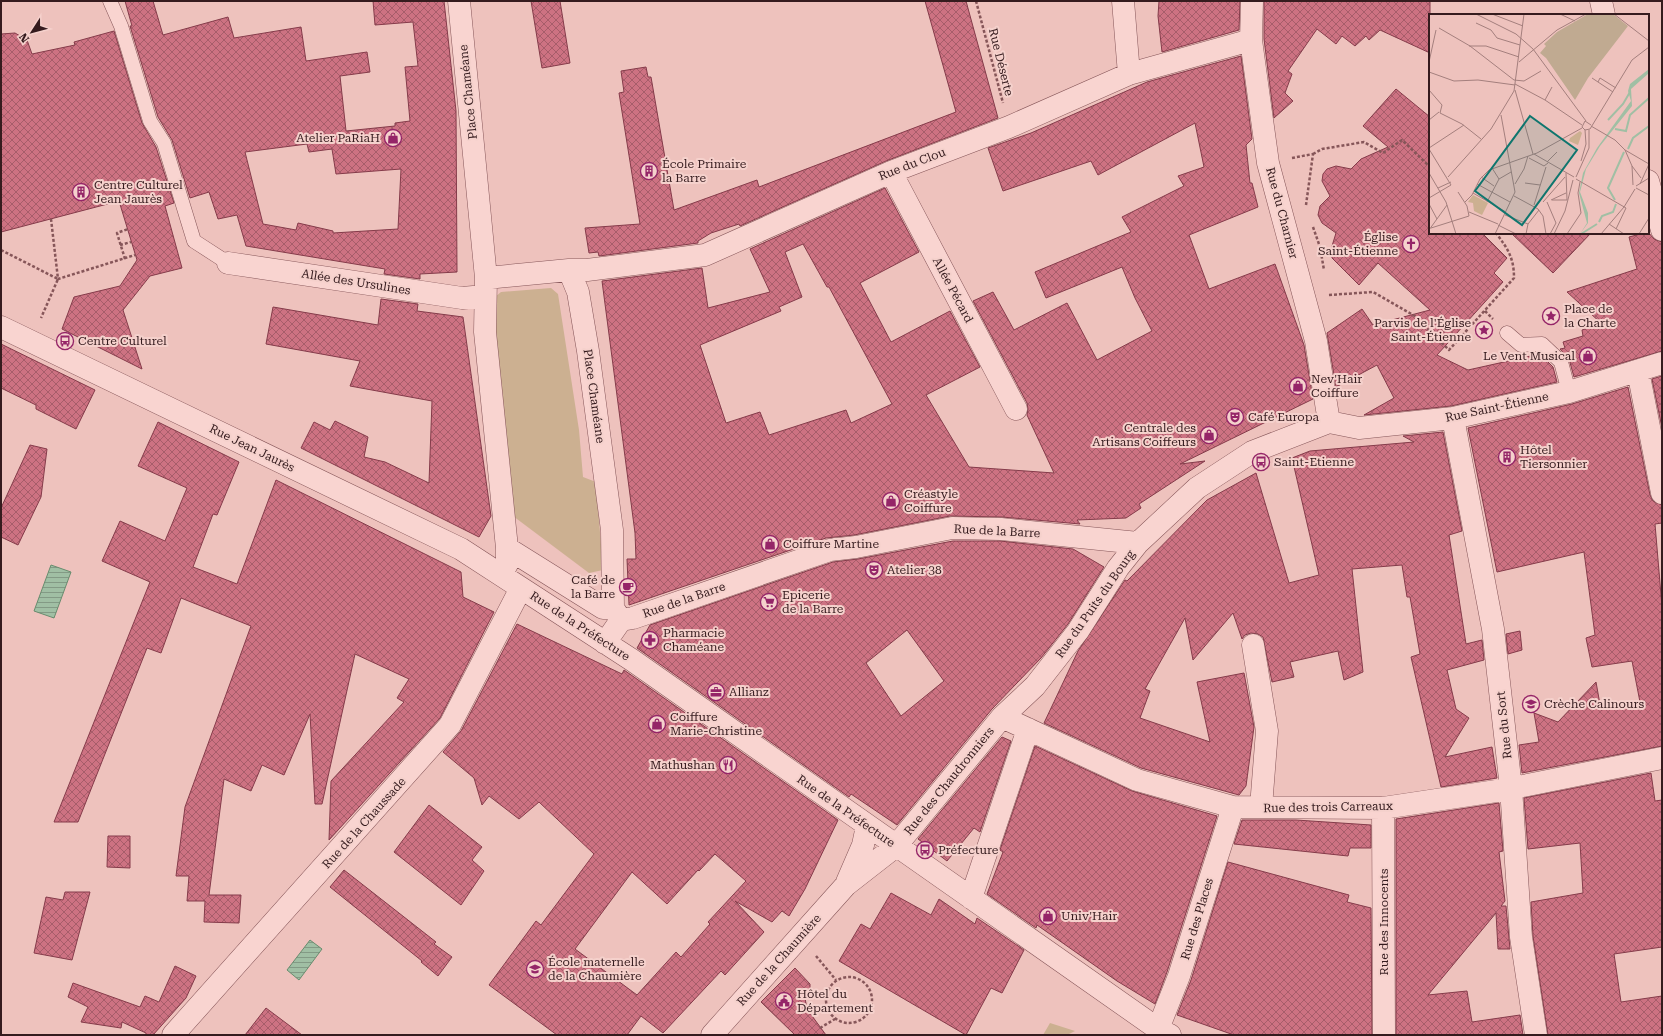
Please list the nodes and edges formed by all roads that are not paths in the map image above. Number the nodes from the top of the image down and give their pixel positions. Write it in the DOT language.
graph roads {
  1 [pos="110,1"];
  2 [pos="459,1"];
  3 [pos="1123,1"];
  4 [pos="1252,1"];
  5 [pos="1601,1"];
  6 [pos="1604,14"];
  7 [pos="1251,40"];
  8 [pos="1129,74"];
  9 [pos="891,172"];
  10 [pos="1649,184"];
  11 [pos="1662,230"];
  12 [pos="228,263"];
  13 [pos="569,270"];
  14 [pos="485,287"];
  15 [pos="1,327"];
  16 [pos="1507,333"];
  17 [pos="1662,364"];
  18 [pos="1638,370"];
  19 [pos="1569,392"];
  20 [pos="1016,409"];
  21 [pos="1453,418"];
  22 [pos="1329,422"];
  23 [pos="1662,493"];
  24 [pos="1138,543"];
  25 [pos="508,548"];
  26 [pos="500,575"];
  27 [pos="521,588"];
  28 [pos="617,614"];
  29 [pos="605,643"];
  30 [pos="1253,645"];
  31 [pos="1002,717"];
  32 [pos="1028,729"];
  33 [pos="1662,758"];
  34 [pos="1511,788"];
  35 [pos="1233,807"];
  36 [pos="1262,807"];
  37 [pos="1383,808"];
  38 [pos="867,826"];
  39 [pos="896,846"];
  40 [pos="846,885"];
  41 [pos="971,898"];
  42 [pos="1164,1032"];
  43 [pos="173,1035"];
  44 [pos="712,1035"];
  45 [pos="1384,1035"];
  46 [pos="1536,1035"];
  1 -- 12 [label="lane"];
  2 -- 14 [label="street, Place Chaméane"];
  3 -- 8 [label="street"];
  4 -- 7 [label="street, Rue du Charnier"];
  5 -- 6 [label="street"];
  7 -- 8 [label="street, Rue du Clou"];
  7 -- 22 [label="street, Rue du Charnier"];
  8 -- 9 [label="street, Rue du Clou"];
  9 -- 13 [label="street, Rue du Clou"];
  9 -- 20 [label="street, Allée Pécard"];
  10 -- 11 [label="street"];
  12 -- 14 [label="street, Allée des Ursulines"];
  13 -- 14 [label="street"];
  13 -- 28 [label="street, Place Chaméane"];
  14 -- 25 [label="street, Place Chaméane"];
  15 -- 26 [label="street, Rue Jean Jaurès"];
  16 -- 19 [label="lane"];
  17 -- 18 [label="street, Rue Saint-Étienne"];
  18 -- 19 [label="street, Rue Saint-Étienne"];
  18 -- 23 [label="street"];
  19 -- 21 [label="street, Rue Saint-Étienne"];
  21 -- 22 [label="street, Rue Saint-Étienne"];
  21 -- 34 [label="street, Rue du Sort"];
  22 -- 24 [label="street"];
  24 -- 28 [label="street, Rue de la Barre"];
  24 -- 31 [label="street, Rue du Puits du Bourg"];
  25 -- 26 [label="street, Place Chaméane"];
  25 -- 28 [label="street"];
  26 -- 27 [label="street"];
  27 -- 29 [label="street, Rue de la Préfecture"];
  27 -- 43 [label="street, Rue de la Chaussade"];
  28 -- 29 [label="street"];
  29 -- 38 [label="street, Rue de la Préfecture"];
  30 -- 36 [label="street"];
  31 -- 32 [label="street, Rue des trois Carreaux"];
  31 -- 39 [label="street, Rue des Chaudronniers"];
  32 -- 35 [label="street, Rue des trois Carreaux"];
  32 -- 41 [label="street"];
  33 -- 34 [label="street, Rue des trois Carreaux"];
  34 -- 37 [label="street, Rue des trois Carreaux"];
  34 -- 46 [label="street, Rue du Sort"];
  35 -- 36 [label="street, Rue des trois Carreaux"];
  35 -- 42 [label="street, Rue des Places"];
  36 -- 37 [label="street, Rue des trois Carreaux"];
  37 -- 45 [label="street, Rue des Innocents"];
  38 -- 39 [label="street, Rue de la Préfecture"];
  38 -- 40 [label="street, Rue de la Chaumière"];
  39 -- 40 [label="street, Rue de la Chaumière"];
  39 -- 41 [label="street, Rue de la Préfecture"];
  40 -- 44 [label="street, Rue de la Chaumière"];
  41 -- 42 [label="street, Rue de la Préfecture"];
}
